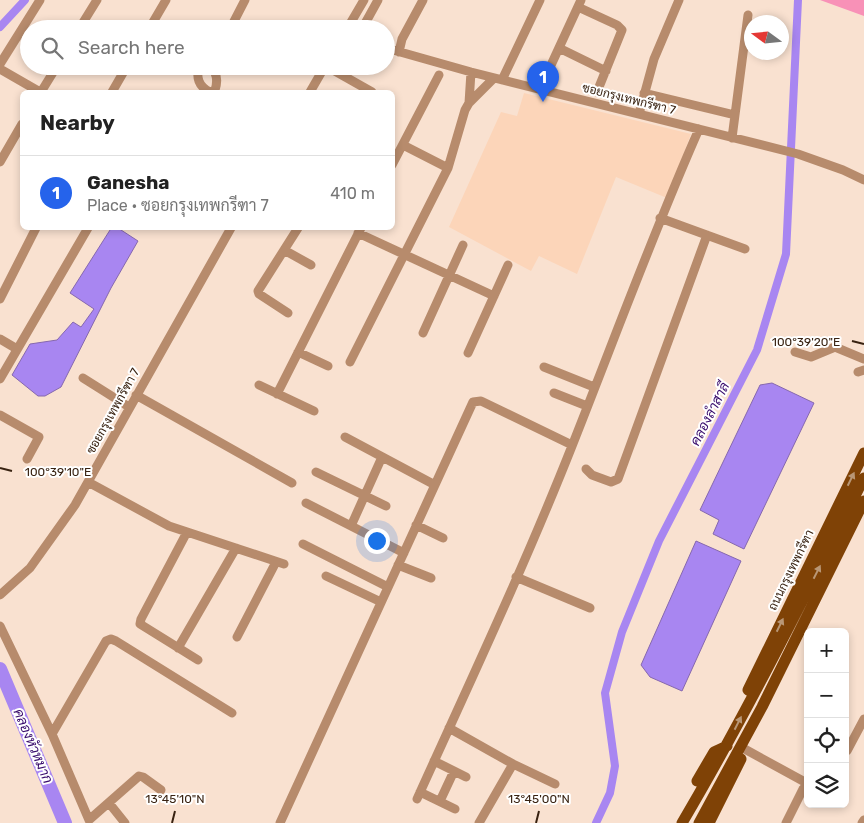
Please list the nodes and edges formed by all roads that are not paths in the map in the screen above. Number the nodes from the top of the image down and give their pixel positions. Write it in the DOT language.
graph roads {
  1 [pos="40,0"];
  2 [pos="97,0"];
  3 [pos="166,0"];
  4 [pos="245,0"];
  5 [pos="364,0"];
  6 [pos="378,0"];
  7 [pos="423,0"];
  8 [pos="540,0"];
  9 [pos="679,0"];
  10 [pos="580,3"];
  11 [pos="28,20"];
  12 [pos="85,20"];
  13 [pos="155,20"];
  14 [pos="235,20"];
  15 [pos="352,20"];
  16 [pos="367,20"];
  17 [pos="20,32"];
  18 [pos="744,46"];
  19 [pos="559,48"];
  20 [pos="395,51"];
  21 [pos="399,52"];
  22 [pos="0,64"];
  23 [pos="0,69"];
  24 [pos="606,70"];
  25 [pos="471,72"];
  26 [pos="51,75"];
  27 [pos="122,75"];
  28 [pos="198,75"];
  29 [pos="214,75"];
  30 [pos="320,75"];
  31 [pos="341,75"];
  32 [pos="439,75"];
  33 [pos="498,79"];
  34 [pos="540,89"];
  35 [pos="37,90"];
  36 [pos="41,90"];
  37 [pos="113,90"];
  38 [pos="206,90"];
  39 [pos="214,90"];
  40 [pos="311,90"];
  41 [pos="368,90"];
  42 [pos="598,92"];
  43 [pos="644,93"];
  44 [pos="468,103"];
  45 [pos="639,114"];
  46 [pos="735,115"];
  47 [pos="20,127"];
  48 [pos="699,129"];
  49 [pos="732,138"];
  50 [pos="403,145"];
  51 [pos="395,160"];
  52 [pos="0,162"];
  53 [pos="448,168"];
  54 [pos="864,180"];
  55 [pos="660,218"];
  56 [pos="35,230"];
  57 [pos="87,230"];
  58 [pos="230,230"];
  59 [pos="297,230"];
  60 [pos="359,230"];
  61 [pos="707,235"];
  62 [pos="463,246"];
  63 [pos="745,249"];
  64 [pos="284,250"];
  65 [pos="404,254"];
  66 [pos="311,265"];
  67 [pos="508,265"];
  68 [pos="449,275"];
  69 [pos="494,296"];
  70 [pos="0,299"];
  71 [pos="288,312"];
  72 [pos="422,333"];
  73 [pos="0,339"];
  74 [pos="17,350"];
  75 [pos="298,352"];
  76 [pos="795,352"];
  77 [pos="468,353"];
  78 [pos="864,359"];
  79 [pos="350,362"];
  80 [pos="328,366"];
  81 [pos="544,367"];
  82 [pos="83,378"];
  83 [pos="0,379"];
  84 [pos="259,385"];
  85 [pos="594,387"];
  86 [pos="554,393"];
  87 [pos="136,394"];
  88 [pos="277,394"];
  89 [pos="587,406"];
  90 [pos="129,407"];
  91 [pos="314,411"];
  92 [pos="0,416"];
  93 [pos="345,438"];
  94 [pos="572,445"];
  95 [pos="864,452"];
  96 [pos="382,457"];
  97 [pos="27,458"];
  98 [pos="586,470"];
  99 [pos="316,472"];
  100 [pos="864,478"];
  101 [pos="88,482"];
  102 [pos="292,483"];
  103 [pos="435,485"];
  104 [pos="365,496"];
  105 [pos="864,501"];
  106 [pos="306,503"];
  107 [pos="386,506"];
  108 [pos="864,518"];
  109 [pos="416,525"];
  110 [pos="351,526"];
  111 [pos="188,532"];
  112 [pos="443,538"];
  113 [pos="304,544"];
  114 [pos="236,548"];
  115 [pos="404,553"];
  116 [pos="398,565"];
  117 [pos="326,576"];
  118 [pos="516,577"];
  119 [pos="431,578"];
  120 [pos="388,587"];
  121 [pos="0,595"];
  122 [pos="381,602"];
  123 [pos="590,608"];
  124 [pos="0,626"];
  125 [pos="237,637"];
  126 [pos="178,648"];
  127 [pos="198,660"];
  128 [pos="750,701"];
  129 [pos="762,708"];
  130 [pos="232,713"];
  131 [pos="864,719"];
  132 [pos="449,728"];
  133 [pos="52,734"];
  134 [pos="727,746"];
  135 [pos="849,747"];
  136 [pos="740,749"];
  137 [pos="434,761"];
  138 [pos="513,764"];
  139 [pos="454,771"];
  140 [pos="466,777"];
  141 [pos="555,784"];
  142 [pos="161,790"];
  143 [pos="440,801"];
  144 [pos="109,803"];
  145 [pos="455,808"];
  146 [pos="125,823"];
  147 [pos="280,823"];
  148 [pos="479,823"];
  149 [pos="674,823"];
  150 [pos="682,823"];
  151 [pos="699,823"];
  152 [pos="709,823"];
  153 [pos="786,823"];
  1 -- 11 [label="street"];
  2 -- 12 [label="street"];
  3 -- 13 [label="street"];
  4 -- 14 [label="street"];
  5 -- 15 [label="street"];
  6 -- 16 [label="street"];
  7 -- 21 [label="street"];
  8 -- 33 [label="street"];
  9 -- 43 [label="street"];
  10 -- 19 [label="street"];
  10 -- 24 [label="street"];
  17 -- 22 [label="street"];
  18 -- 46 [label="street"];
  19 -- 24 [label="street"];
  19 -- 34 [label="street"];
  20 -- 21 [label="street, ซอยกรุงเทพกรีฑา 7"];
  21 -- 25 [label="street, ซอยกรุงเทพกรีฑา 7"];
  23 -- 35 [label="street"];
  24 -- 42 [label="street"];
  25 -- 33 [label="street, ซอยกรุงเทพกรีฑา 7"];
  25 -- 44 [label="street"];
  26 -- 36 [label="street"];
  27 -- 37 [label="street"];
  28 -- 38 [label="street"];
  29 -- 39 [label="street"];
  30 -- 40 [label="street"];
  31 -- 41 [label="street"];
  32 -- 50 [label="street"];
  33 -- 34 [label="street, ซอยกรุงเทพกรีฑา 7"];
  33 -- 44 [label="street"];
  34 -- 45 [label="street, ซอยกรุงเทพกรีฑา 7"];
  43 -- 45 [label="street"];
  43 -- 46 [label="street"];
  44 -- 53 [label="street"];
  45 -- 48 [label="street, ซอยกรุงเทพกรีฑา 7"];
  46 -- 49 [label="street"];
  47 -- 52 [label="street"];
  48 -- 49 [label="street, ซอยกรุงเทพกรีฑา 7"];
  48 -- 55 [label="street"];
  49 -- 54 [label="street, ซอยกรุงเทพกรีฑา 7"];
  50 -- 51 [label="street"];
  50 -- 53 [label="street"];
  53 -- 65 [label="street"];
  55 -- 61 [label="street"];
  55 -- 85 [label="street"];
  56 -- 70 [label="street"];
  57 -- 74 [label="street"];
  58 -- 87 [label="street, ซอยกรุงเทพกรีฑา 7"];
  59 -- 64 [label="street"];
  60 -- 65 [label="street"];
  60 -- 75 [label="street"];
  61 -- 63 [label="street"];
  61 -- 98 [label="street"];
  62 -- 68 [label="street"];
  64 -- 66 [label="street"];
  64 -- 71 [label="street"];
  65 -- 68 [label="street"];
  65 -- 79 [label="street"];
  67 -- 69 [label="street"];
  68 -- 69 [label="street"];
  68 -- 72 [label="street"];
  69 -- 77 [label="street"];
  73 -- 74 [label="street"];
  74 -- 83 [label="street"];
  75 -- 80 [label="street"];
  75 -- 88 [label="street"];
  76 -- 78 [label="street"];
  81 -- 85 [label="street"];
  82 -- 90 [label="street"];
  84 -- 88 [label="street"];
  85 -- 89 [label="street"];
  86 -- 89 [label="street"];
  87 -- 90 [label="street, ซอยกรุงเทพกรีฑา 7"];
  87 -- 102 [label="street"];
  88 -- 91 [label="street"];
  89 -- 94 [label="street"];
  90 -- 101 [label="street, ซอยกรุงเทพกรีฑา 7"];
  92 -- 97 [label="street"];
  93 -- 96 [label="street"];
  94 -- 103 [label="street"];
  94 -- 118 [label="street"];
  128 -- 95 [label="main road, ถนนกรุงเทพกรีฑา, one-way"];
  96 -- 103 [label="street"];
  96 -- 104 [label="street"];
  99 -- 104 [label="street"];
  128 -- 100 [label="main road, ถนนกรุงเทพกรีฑา, one-way"];
  101 -- 111 [label="street"];
  101 -- 121 [label="street, ซอยกรุงเทพกรีฑา 7"];
  103 -- 109 [label="street"];
  104 -- 107 [label="street"];
  104 -- 110 [label="street"];
  105 -- 129 [label="main road"];
  106 -- 110 [label="street"];
  108 -- 129 [label="main road"];
  109 -- 112 [label="street"];
  109 -- 115 [label="street"];
  110 -- 115 [label="street"];
  111 -- 114 [label="street"];
  111 -- 126 [label="street"];
  113 -- 120 [label="street"];
  114 -- 125 [label="street"];
  114 -- 126 [label="street"];
  115 -- 116 [label="street"];
  116 -- 119 [label="street"];
  116 -- 120 [label="street"];
  117 -- 122 [label="street"];
  118 -- 123 [label="street"];
  118 -- 132 [label="street"];
  120 -- 122 [label="street"];
  122 -- 147 [label="street"];
  124 -- 133 [label="street"];
  126 -- 127 [label="street"];
  134 -- 128 [label="main road, ถนนกรุงเทพกรีฑา, one-way"];
  129 -- 136 [label="main road"];
  130 -- 133 [label="street"];
  131 -- 135 [label="street"];
  132 -- 137 [label="street"];
  132 -- 138 [label="street"];
  133 -- 144 [label="street"];
  134 -- 149 [label="main road"];
  134 -- 150 [label="main road, ถนนกรุงเทพกรีฑา"];
  136 -- 151 [label="main road"];
  136 -- 152 [label="main road"];
  136 -- 153 [label="street"];
  137 -- 139 [label="street"];
  137 -- 143 [label="street"];
  138 -- 141 [label="street"];
  138 -- 148 [label="street"];
  139 -- 140 [label="street"];
  139 -- 143 [label="street"];
  142 -- 144 [label="street"];
  143 -- 145 [label="street"];
  144 -- 146 [label="street"];
}
